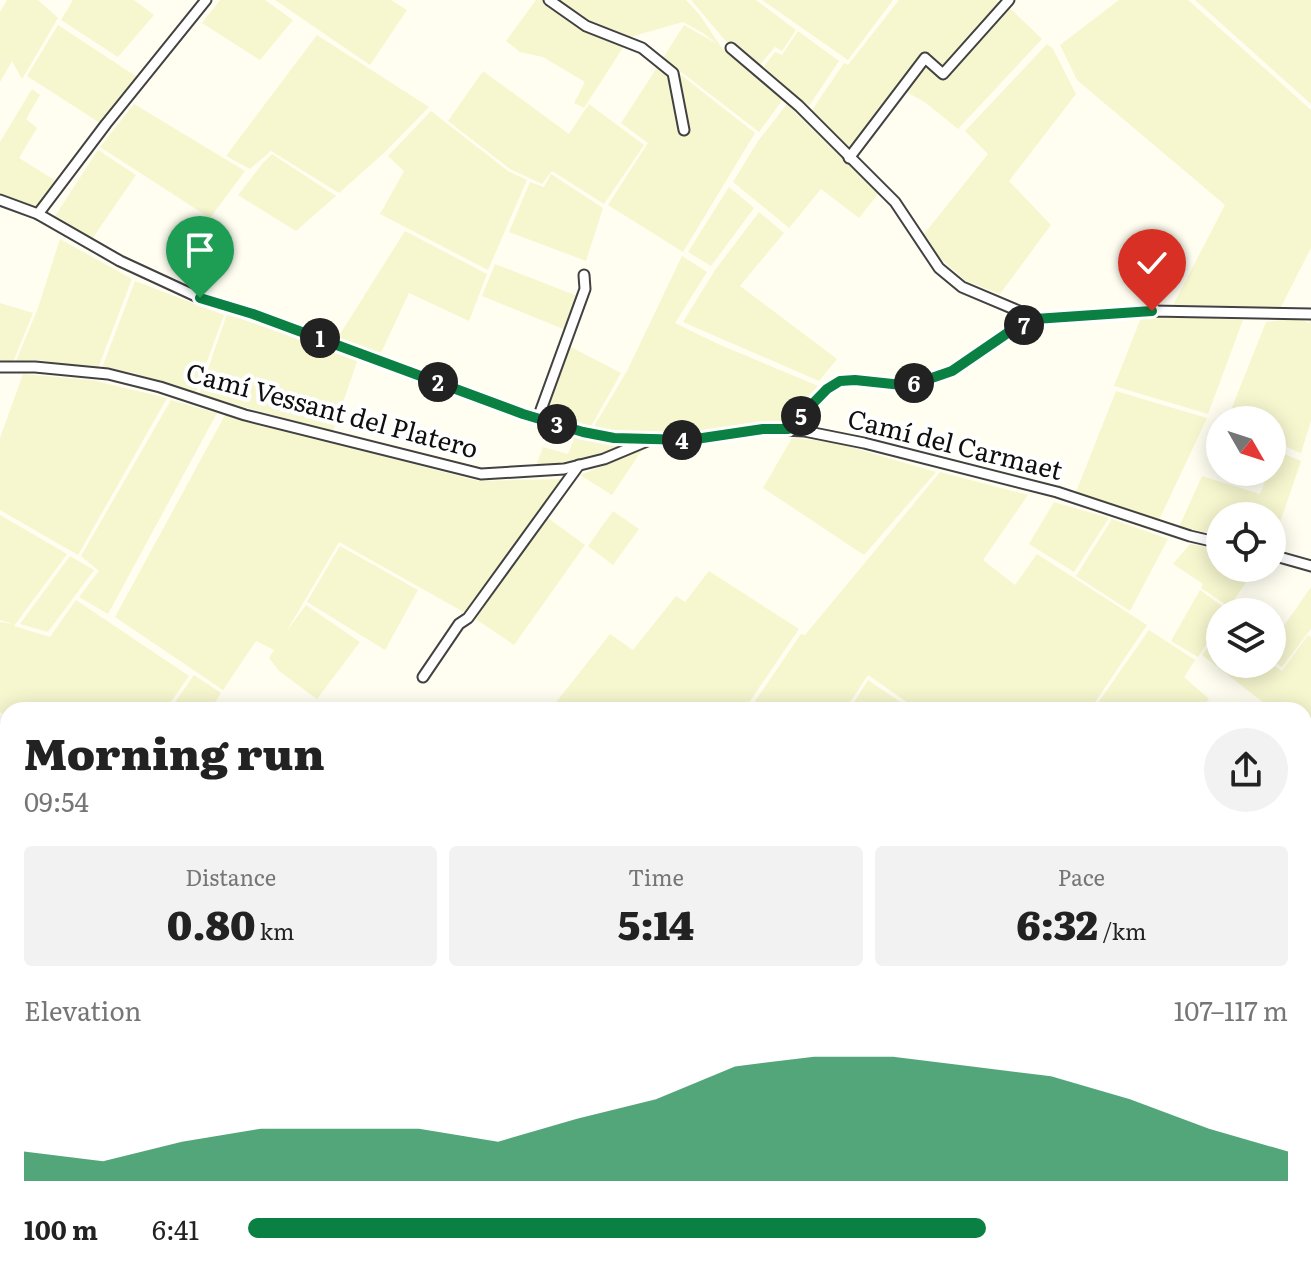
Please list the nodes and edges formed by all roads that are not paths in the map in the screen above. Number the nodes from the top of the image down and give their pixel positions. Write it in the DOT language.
graph roads {
  1 [pos="206,0"];
  2 [pos="549,0"];
  3 [pos="1006,1"];
  4 [pos="731,48"];
  5 [pos="684,130"];
  6 [pos="849,158"];
  7 [pos="0,200"];
  8 [pos="38,214"];
  9 [pos="584,275"];
  10 [pos="1311,314"];
  11 [pos="1038,319"];
  12 [pos="0,367"];
  13 [pos="538,418"];
  14 [pos="788,429"];
  15 [pos="650,440"];
  16 [pos="579,465"];
  17 [pos="1206,540"];
  18 [pos="1286,559"];
  19 [pos="1311,566"];
  20 [pos="423,677"];
  1 -- 8 [label="street"];
  2 -- 5 [label="street"];
  3 -- 6 [label="street"];
  4 -- 6 [label="street"];
  6 -- 11 [label="street"];
  7 -- 8 [label="street, Camí del Carmaet"];
  8 -- 13 [label="street, Camí del Carmaet"];
  9 -- 13 [label="street"];
  10 -- 11 [label="street"];
  11 -- 14 [label="street"];
  12 -- 16 [label="street, Camí Vessant del Platero"];
  13 -- 15 [label="street, Camí del Carmaet"];
  14 -- 15 [label="street, Camí del Carmaet"];
  14 -- 17 [label="street, Camí del Carmaet"];
  15 -- 16 [label="street, Camí Vessant del Platero"];
  16 -- 20 [label="street"];
  18 -- 19 [label="street"];
}
